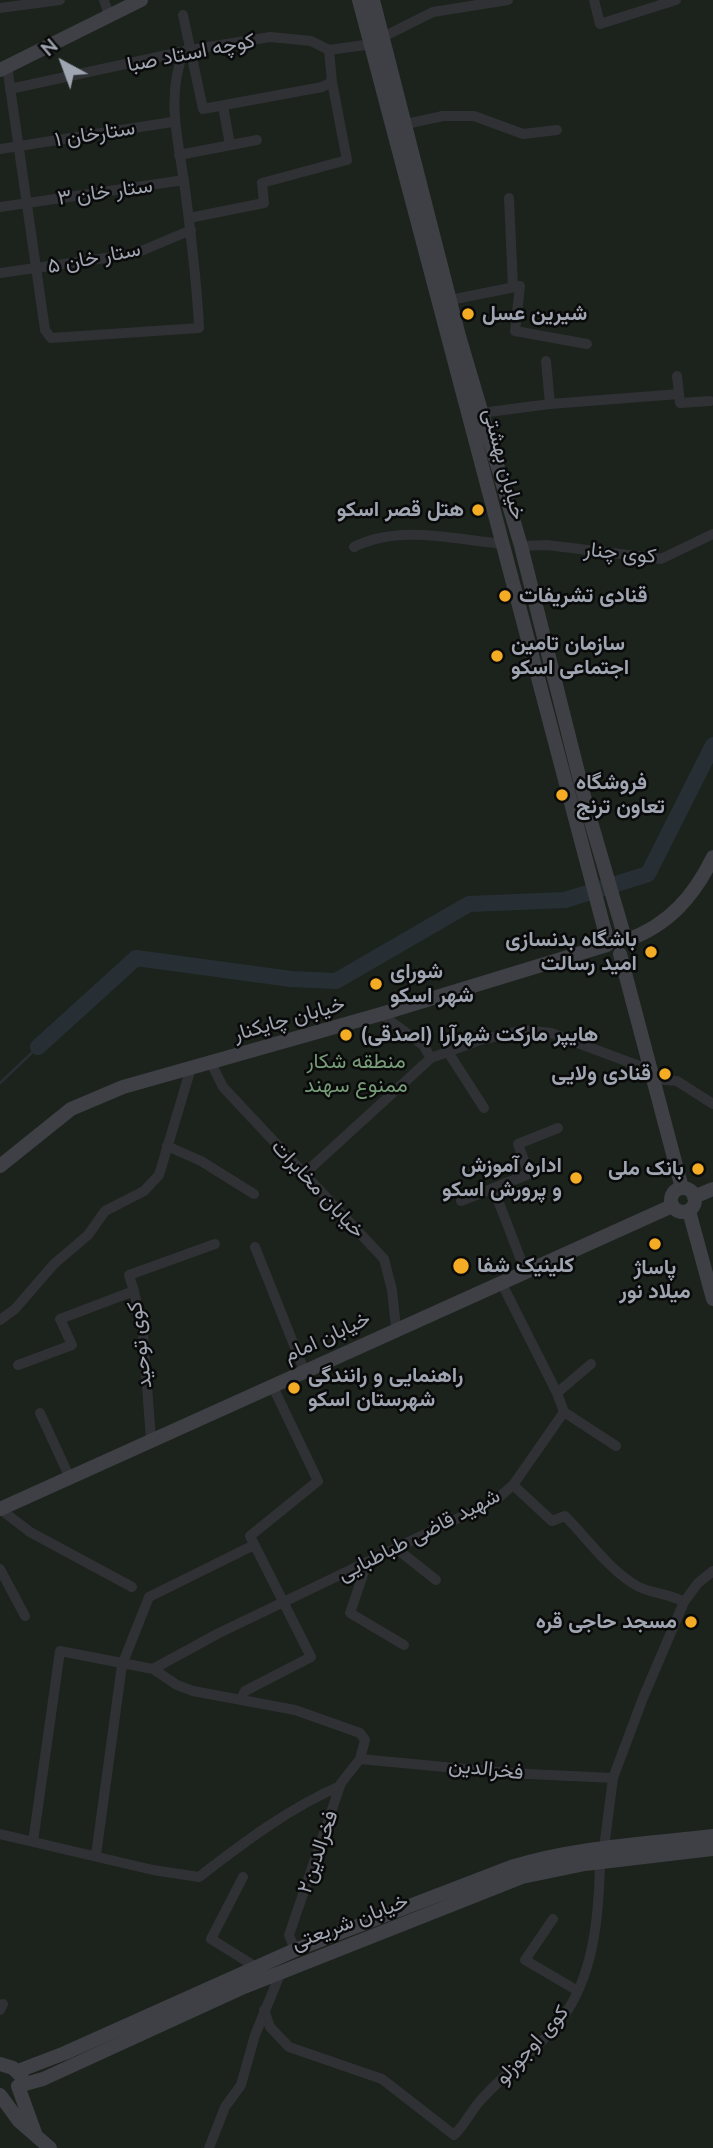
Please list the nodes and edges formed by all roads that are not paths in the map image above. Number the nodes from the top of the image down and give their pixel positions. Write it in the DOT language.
graph roads {
  1 [pos="57,0"];
  2 [pos="104,0"];
  3 [pos="141,0"];
  4 [pos="359,0"];
  5 [pos="373,0"];
  6 [pos="509,0"];
  7 [pos="594,0"];
  8 [pos="676,0"];
  9 [pos="0,8"];
  10 [pos="108,15"];
  11 [pos="183,15"];
  12 [pos="377,41"];
  13 [pos="187,50"];
  14 [pos="329,50"];
  15 [pos="4,68"];
  16 [pos="332,82"];
  17 [pos="10,89"];
  18 [pos="223,106"];
  19 [pos="172,122"];
  20 [pos="405,124"];
  21 [pos="557,130"];
  22 [pos="257,140"];
  23 [pos="18,145"];
  24 [pos="230,145"];
  25 [pos="0,149"];
  26 [pos="179,155"];
  27 [pos="184,180"];
  28 [pos="509,198"];
  29 [pos="26,204"];
  30 [pos="0,207"];
  31 [pos="189,218"];
  32 [pos="191,230"];
  33 [pos="36,269"];
  34 [pos="0,273"];
  35 [pos="513,287"];
  36 [pos="450,300"];
  37 [pos="587,344"];
  38 [pos="546,361"];
  39 [pos="677,376"];
  40 [pos="679,394"];
  41 [pos="710,401"];
  42 [pos="550,404"];
  43 [pos="481,414"];
  44 [pos="713,534"];
  45 [pos="504,544"];
  46 [pos="521,546"];
  47 [pos="354,547"];
  48 [pos="713,857"];
  49 [pos="626,937"];
  50 [pos="607,942"];
  51 [pos="620,954"];
  52 [pos="381,1014"];
  53 [pos="448,1052"];
  54 [pos="431,1058"];
  55 [pos="211,1063"];
  56 [pos="191,1068"];
  57 [pos="652,1075"];
  58 [pos="713,1104"];
  59 [pos="484,1108"];
  60 [pos="558,1128"];
  61 [pos="167,1146"];
  62 [pos="0,1166"];
  63 [pos="304,1174"];
  64 [pos="681,1188"];
  65 [pos="713,1189"];
  66 [pos="495,1190"];
  67 [pos="254,1194"];
  68 [pos="461,1201"];
  69 [pos="692,1204"];
  70 [pos="672,1206"];
  71 [pos="215,1244"];
  72 [pos="255,1247"];
  73 [pos="526,1273"];
  74 [pos="502,1283"];
  75 [pos="134,1291"];
  76 [pos="713,1299"];
  77 [pos="0,1320"];
  78 [pos="396,1328"];
  79 [pos="18,1364"];
  80 [pos="590,1364"];
  81 [pos="304,1370"];
  82 [pos="272,1385"];
  83 [pos="557,1393"];
  84 [pos="564,1412"];
  85 [pos="40,1413"];
  86 [pos="151,1439"];
  87 [pos="616,1446"];
  88 [pos="69,1476"];
  89 [pos="513,1485"];
  90 [pos="0,1509"];
  91 [pos="252,1540"];
  92 [pos="397,1549"];
  93 [pos="367,1563"];
  94 [pos="0,1569"];
  95 [pos="713,1571"];
  96 [pos="436,1580"];
  97 [pos="132,1587"];
  98 [pos="283,1602"];
  99 [pos="684,1602"];
  100 [pos="25,1616"];
  101 [pos="404,1645"];
  102 [pos="122,1665"];
  103 [pos="153,1669"];
  104 [pos="242,1699"];
  105 [pos="360,1759"];
  106 [pos="613,1778"];
  107 [pos="340,1786"];
  108 [pos="0,1834"];
  109 [pos="713,1836"];
  110 [pos="33,1842"];
  111 [pos="713,1849"];
  112 [pos="96,1855"];
  113 [pos="602,1855"];
  114 [pos="243,1877"];
  115 [pos="404,1916"];
  116 [pos="553,1919"];
  117 [pos="295,1950"];
  118 [pos="256,1967"];
  119 [pos="281,1972"];
  120 [pos="578,1991"];
  121 [pos="264,2010"];
  122 [pos="68,2060"];
  123 [pos="0,2064"];
  124 [pos="18,2078"];
  125 [pos="0,2089"];
  126 [pos="0,2095"];
  127 [pos="35,2133"];
  128 [pos="50,2148"];
  129 [pos="209,2148"];
  1 -- 9 [label="street"];
  2 -- 10 [label="street"];
  3 -- 10 [label="main road"];
  4 -- 12 [label="main road, خیابان بهشتی"];
  5 -- 12 [label="main road, خیابان بهشتی"];
  6 -- 12 [label="street, کوچه استاد صبا"];
  7 -- 8 [label="street"];
  10 -- 15 [label="main road"];
  11 -- 13 [label="street"];
  12 -- 14 [label="street, کوچه استاد صبا"];
  12 -- 20 [label="main road, خیابان بهشتی"];
  12 -- 45 [label="main road, خیابان بهشتی"];
  13 -- 14 [label="street, کوچه استاد صبا"];
  13 -- 17 [label="street, کوچه استاد صبا"];
  13 -- 18 [label="street"];
  13 -- 19 [label="street"];
  14 -- 16 [label="street"];
  15 -- 17 [label="street"];
  16 -- 18 [label="street"];
  16 -- 31 [label="street"];
  17 -- 23 [label="street"];
  18 -- 24 [label="street"];
  19 -- 23 [label="street, ستارخان ۱"];
  19 -- 26 [label="street"];
  20 -- 21 [label="street"];
  20 -- 36 [label="main road, خیابان بهشتی"];
  22 -- 24 [label="street"];
  23 -- 25 [label="street, ستارخان ۱"];
  23 -- 29 [label="street"];
  24 -- 26 [label="street"];
  26 -- 27 [label="street"];
  27 -- 29 [label="street, ستار خان ۳"];
  27 -- 31 [label="street"];
  28 -- 35 [label="street"];
  29 -- 30 [label="street, ستار خان ۳"];
  29 -- 33 [label="street"];
  31 -- 32 [label="street"];
  32 -- 33 [label="street, ستار خان ۵"];
  32 -- 33 [label="street"];
  33 -- 34 [label="street, ستار خان ۵"];
  35 -- 36 [label="street"];
  35 -- 37 [label="street"];
  36 -- 43 [label="main road, خیابان بهشتی"];
  38 -- 42 [label="street"];
  39 -- 40 [label="street"];
  40 -- 41 [label="street"];
  40 -- 42 [label="street"];
  42 -- 43 [label="street"];
  43 -- 46 [label="main road, خیابان بهشتی"];
  44 -- 46 [label="street, کوی چنار"];
  45 -- 47 [label="street"];
  45 -- 50 [label="main road, خیابان بهشتی"];
  46 -- 49 [label="main road, خیابان بهشتی"];
  48 -- 49 [label="main road"];
  49 -- 50 [label="main road"];
  49 -- 51 [label="main road"];
  50 -- 51 [label="main road"];
  50 -- 52 [label="main road, خیابان چایکنار"];
  51 -- 57 [label="main road"];
  52 -- 54 [label="street"];
  52 -- 55 [label="main road, خیابان چایکنار"];
  53 -- 54 [label="street"];
  53 -- 57 [label="street"];
  53 -- 59 [label="street"];
  54 -- 63 [label="street"];
  55 -- 56 [label="main road, خیابان چایکنار"];
  55 -- 63 [label="street, خیابان مخابرات"];
  56 -- 61 [label="street"];
  56 -- 62 [label="main road, خیابان چایکنار"];
  57 -- 58 [label="street"];
  57 -- 64 [label="main road"];
  60 -- 66 [label="street"];
  61 -- 67 [label="street"];
  61 -- 77 [label="street"];
  63 -- 78 [label="street, خیابان مخابرات"];
  64 -- 69 [label="main road"];
  64 -- 70 [label="main road"];
  65 -- 69 [label="main road"];
  66 -- 68 [label="street"];
  66 -- 73 [label="street"];
  69 -- 70 [label="main road"];
  69 -- 76 [label="main road"];
  70 -- 73 [label="main road, خیابان امام"];
  71 -- 75 [label="street"];
  72 -- 81 [label="street"];
  73 -- 74 [label="main road, خیابان امام"];
  74 -- 78 [label="main road, خیابان امام"];
  74 -- 83 [label="street"];
  75 -- 79 [label="street, کوی توحید"];
  75 -- 86 [label="street, کوی توحید"];
  78 -- 81 [label="main road, خیابان امام"];
  80 -- 83 [label="street"];
  81 -- 82 [label="main road, خیابان امام"];
  82 -- 86 [label="main road, خیابان امام"];
  82 -- 91 [label="street"];
  83 -- 84 [label="street"];
  84 -- 87 [label="street"];
  84 -- 89 [label="street, شهید قاضی طباطبایی"];
  85 -- 88 [label="street"];
  86 -- 88 [label="main road, خیابان امام"];
  88 -- 90 [label="main road, خیابان امام"];
  89 -- 92 [label="street, شهید قاضی طباطبایی"];
  89 -- 99 [label="street"];
  90 -- 97 [label="street"];
  91 -- 98 [label="street"];
  91 -- 102 [label="street"];
  92 -- 93 [label="street, شهید قاضی طباطبایی"];
  92 -- 96 [label="street"];
  93 -- 98 [label="street, شهید قاضی طباطبایی"];
  93 -- 101 [label="street"];
  94 -- 100 [label="street"];
  95 -- 99 [label="street, کوی اوجوزلو"];
  98 -- 103 [label="street, شهید قاضی طباطبایی"];
  98 -- 104 [label="street"];
  99 -- 106 [label="street, کوی اوجوزلو"];
  102 -- 103 [label="street"];
  102 -- 110 [label="street"];
  102 -- 112 [label="street"];
  103 -- 104 [label="street"];
  104 -- 105 [label="street"];
  105 -- 106 [label="street, فخرالدین"];
  105 -- 107 [label="street, فخرالدین۲"];
  106 -- 113 [label="street, کوی اوجوزلو"];
  107 -- 112 [label="street"];
  107 -- 117 [label="street, فخرالدین۲"];
  108 -- 110 [label="street"];
  109 -- 113 [label="main road, خیابان شریعتی"];
  110 -- 112 [label="street"];
  111 -- 113 [label="main road, خیابان شریعتی"];
  113 -- 115 [label="main road, خیابان شریعتی"];
  113 -- 120 [label="street, کوی اوجوزلو"];
  114 -- 118 [label="street"];
  115 -- 117 [label="main road, خیابان شریعتی"];
  115 -- 119 [label="main road, خیابان شریعتی"];
  116 -- 120 [label="street"];
  117 -- 118 [label="main road, خیابان شریعتی"];
  118 -- 122 [label="main road, خیابان شریعتی"];
  119 -- 121 [label="street"];
  119 -- 122 [label="main road, خیابان شریعتی"];
  120 -- 121 [label="street, کوی اوجوزلو"];
  121 -- 129 [label="street"];
  122 -- 124 [label="main road, خیابان شریعتی"];
  123 -- 124 [label="main road"];
  124 -- 125 [label="main road, خیابان شریعتی"];
  124 -- 127 [label="main road"];
  126 -- 127 [label="main road"];
  127 -- 128 [label="main road"];
}
